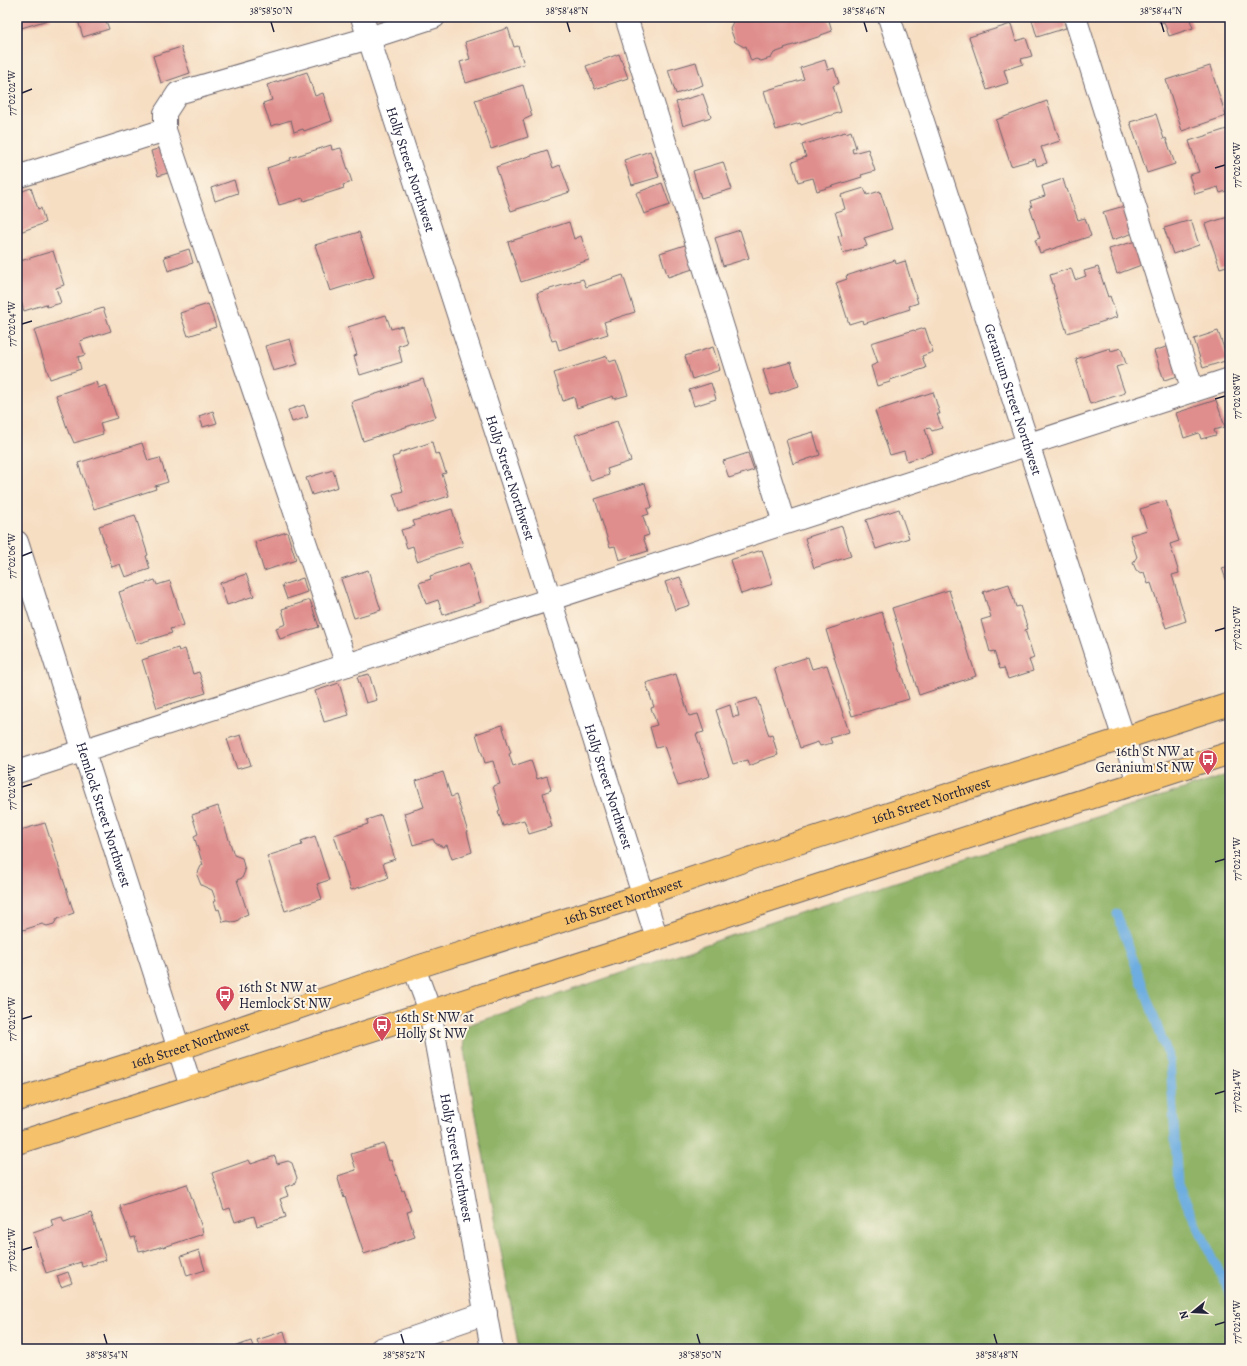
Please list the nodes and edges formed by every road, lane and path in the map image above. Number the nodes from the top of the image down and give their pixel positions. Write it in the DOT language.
graph roads {
  1 [pos="362,17"];
  2 [pos="434,17"];
  3 [pos="626,17"];
  4 [pos="889,17"];
  5 [pos="1075,17"];
  6 [pos="369,38"];
  7 [pos="165,130"];
  8 [pos="17,177"];
  9 [pos="1230,379"];
  10 [pos="1193,391"];
  11 [pos="1028,444"];
  12 [pos="784,523"];
  13 [pos="17,542"];
  14 [pos="550,599"];
  15 [pos="348,665"];
  16 [pos="1230,704"];
  17 [pos="1124,739"];
  18 [pos="84,751"];
  19 [pos="1230,753"];
  20 [pos="17,772"];
  21 [pos="1138,782"];
  22 [pos="643,895"];
  23 [pos="657,939"];
  24 [pos="414,968"];
  25 [pos="430,1011"];
  26 [pos="178,1049"];
  27 [pos="191,1087"];
  28 [pos="17,1100"];
  29 [pos="17,1143"];
  30 [pos="486,1314"];
  31 [pos="381,1349"];
  32 [pos="492,1349"];
  1 -- 6 [label="street, Holly Street Northwest"];
  2 -- 6 [label="street"];
  3 -- 12 [label="street"];
  4 -- 11 [label="street, Geranium Street Northwest"];
  5 -- 10 [label="street"];
  6 -- 7 [label="street"];
  6 -- 14 [label="street, Holly Street Northwest"];
  7 -- 8 [label="street"];
  7 -- 15 [label="street"];
  9 -- 10 [label="street"];
  10 -- 11 [label="street"];
  11 -- 12 [label="street"];
  11 -- 17 [label="street, Geranium Street Northwest"];
  12 -- 14 [label="street"];
  13 -- 18 [label="street, Hemlock Street Northwest"];
  14 -- 15 [label="street"];
  14 -- 22 [label="street, Holly Street Northwest"];
  15 -- 18 [label="street"];
  16 -- 17 [label="main road, 16th Street Northwest"];
  17 -- 21 [label="street, Geranium Street Northwest"];
  17 -- 22 [label="main road, 16th Street Northwest"];
  18 -- 20 [label="street"];
  18 -- 26 [label="street, Hemlock Street Northwest"];
  19 -- 21 [label="main road"];
  21 -- 23 [label="main road"];
  22 -- 23 [label="street, Holly Street Northwest"];
  22 -- 24 [label="main road, 16th Street Northwest"];
  23 -- 25 [label="main road"];
  24 -- 25 [label="street, Holly Street Northwest"];
  24 -- 26 [label="main road, 16th Street Northwest"];
  25 -- 27 [label="main road"];
  25 -- 30 [label="street, Holly Street Northwest"];
  26 -- 27 [label="street, Hemlock Street Northwest"];
  26 -- 28 [label="main road, 16th Street Northwest"];
  27 -- 29 [label="main road"];
  30 -- 31 [label="street"];
  30 -- 32 [label="street, Holly Street Northwest"];
}
